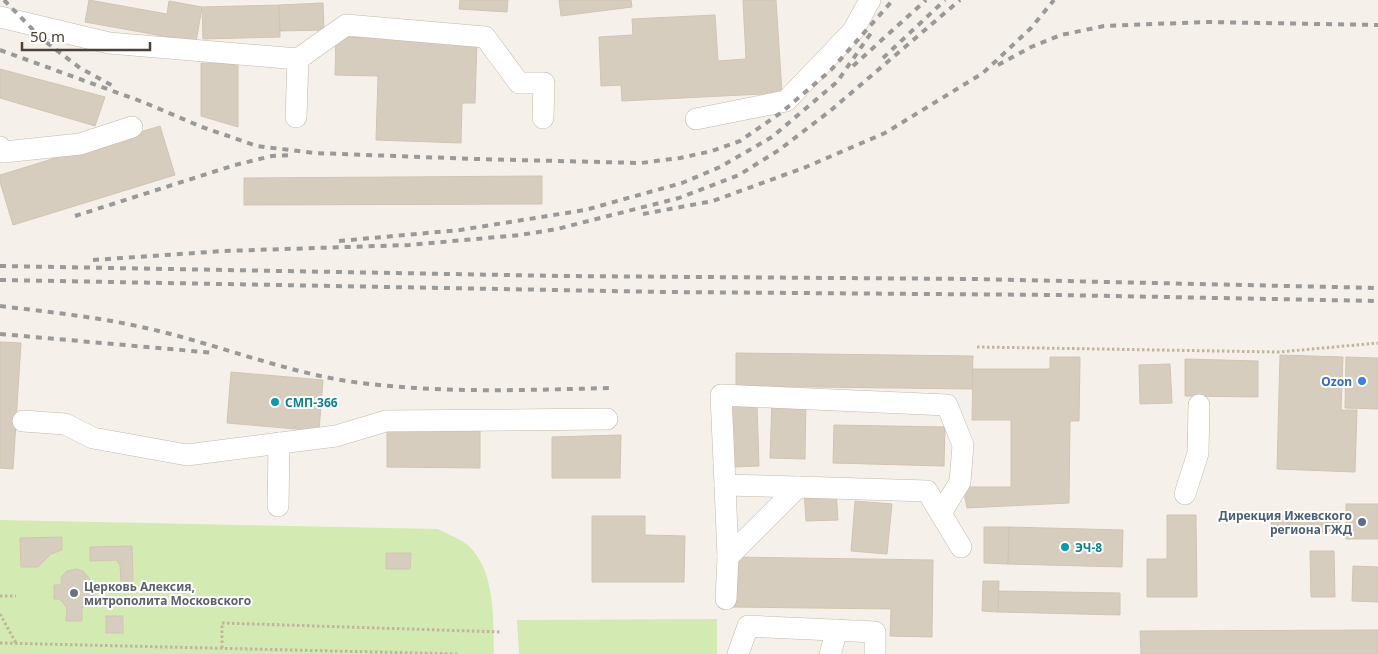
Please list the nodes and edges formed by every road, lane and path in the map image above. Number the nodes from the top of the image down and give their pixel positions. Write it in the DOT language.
graph roads {
  1 [pos="870,0"];
  2 [pos="0,17"];
  3 [pos="298,59"];
  4 [pos="296,117"];
  5 [pos="543,118"];
  6 [pos="696,119"];
  7 [pos="132,127"];
  8 [pos="0,147"];
  9 [pos="1378,343"];
  10 [pos="977,348"];
  11 [pos="1198,405"];
  12 [pos="607,418"];
  13 [pos="23,421"];
  14 [pos="279,444"];
  15 [pos="960,482"];
  16 [pos="724,485"];
  17 [pos="798,487"];
  18 [pos="927,491"];
  19 [pos="1185,494"];
  20 [pos="278,506"];
  21 [pos="940,513"];
  22 [pos="961,547"];
  23 [pos="728,557"];
  24 [pos="0,596"];
  25 [pos="16,596"];
  26 [pos="726,599"];
  27 [pos="0,614"];
  28 [pos="837,630"];
  29 [pos="502,632"];
  30 [pos="0,644"];
  31 [pos="16,644"];
  32 [pos="222,648"];
  33 [pos="459,654"];
  34 [pos="738,654"];
  35 [pos="830,654"];
  36 [pos="875,654"];
  1 -- 6 [label="lane"];
  2 -- 3 [label="lane"];
  3 -- 4 [label="lane"];
  3 -- 5 [label="lane"];
  7 -- 8 [label="lane"];
  9 -- 10 [label="path"];
  11 -- 19 [label="lane"];
  12 -- 14 [label="lane"];
  13 -- 14 [label="lane"];
  14 -- 20 [label="lane"];
  15 -- 16 [label="lane"];
  15 -- 18 [label="lane"];
  15 -- 21 [label="lane"];
  16 -- 17 [label="lane"];
  16 -- 23 [label="lane"];
  17 -- 18 [label="lane"];
  17 -- 23 [label="lane"];
  18 -- 21 [label="lane"];
  21 -- 22 [label="lane"];
  23 -- 26 [label="lane"];
  24 -- 25 [label="path"];
  27 -- 31 [label="path"];
  28 -- 34 [label="lane"];
  28 -- 35 [label="lane"];
  28 -- 36 [label="lane"];
  29 -- 32 [label="path"];
  30 -- 31 [label="path"];
  31 -- 32 [label="path"];
  32 -- 33 [label="path"];
}
